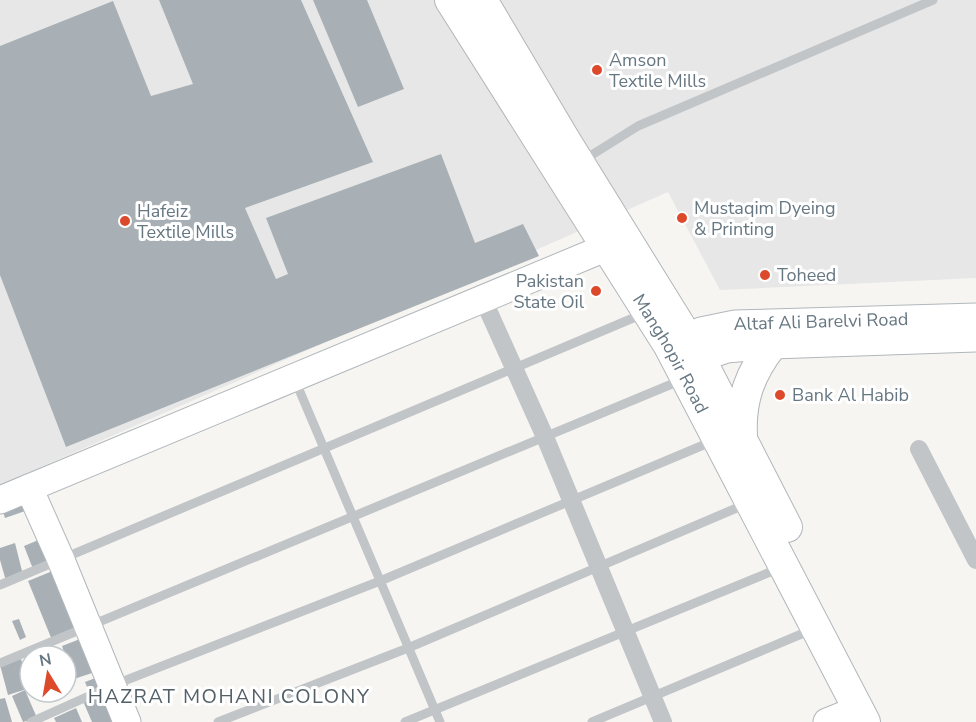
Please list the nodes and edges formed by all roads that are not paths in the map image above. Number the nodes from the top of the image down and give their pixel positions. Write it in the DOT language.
graph roads {
  1 [pos="450,0"];
  2 [pos="482,0"];
  3 [pos="933,0"];
  4 [pos="570,170"];
  5 [pos="605,248"];
  6 [pos="483,299"];
  7 [pos="648,313"];
  8 [pos="976,317"];
  9 [pos="976,338"];
  10 [pos="772,345"];
  11 [pos="684,358"];
  12 [pos="514,369"];
  13 [pos="294,378"];
  14 [pos="545,437"];
  15 [pos="730,439"];
  16 [pos="324,449"];
  17 [pos="919,449"];
  18 [pos="29,488"];
  19 [pos="0,500"];
  20 [pos="572,501"];
  21 [pos="751,502"];
  22 [pos="352,518"];
  23 [pos="61,560"];
  24 [pos="976,560"];
  25 [pos="784,566"];
  26 [pos="598,567"];
  27 [pos="380,582"];
  28 [pos="0,585"];
  29 [pos="88,627"];
  30 [pos="816,628"];
  31 [pos="626,632"];
  32 [pos="408,648"];
  33 [pos="0,663"];
  34 [pos="111,686"];
  35 [pos="652,697"];
  36 [pos="435,710"];
  37 [pos="862,715"];
  38 [pos="31,722"];
  39 [pos="127,722"];
  40 [pos="218,722"];
  41 [pos="405,722"];
  42 [pos="440,722"];
  43 [pos="592,722"];
  44 [pos="663,722"];
  45 [pos="827,722"];
  46 [pos="887,722"];
  1 -- 4 [label="main road, Manghopir Road"];
  2 -- 4 [label="main road, Manghopir Road"];
  3 -- 4 [label="lane"];
  4 -- 5 [label="main road, Manghopir Road"];
  4 -- 11 [label="main road, Manghopir Road"];
  5 -- 6 [label="street"];
  5 -- 7 [label="main road, Manghopir Road"];
  6 -- 12 [label="street"];
  6 -- 13 [label="street"];
  7 -- 11 [label="main road, Manghopir Road"];
  7 -- 12 [label="lane"];
  8 -- 11 [label="street, Altaf Ali Barelvi Road"];
  9 -- 10 [label="street, Altaf Ali Barelvi Road"];
  10 -- 11 [label="street, Altaf Ali Barelvi Road"];
  10 -- 15 [label="main road"];
  11 -- 14 [label="lane"];
  11 -- 15 [label="main road, Manghopir Road"];
  12 -- 14 [label="street"];
  12 -- 16 [label="lane"];
  13 -- 16 [label="lane"];
  13 -- 18 [label="street"];
  14 -- 20 [label="street"];
  14 -- 22 [label="lane"];
  15 -- 20 [label="lane"];
  15 -- 21 [label="main road, Manghopir Road"];
  15 -- 46 [label="main road, Manghopir Road"];
  16 -- 22 [label="lane"];
  16 -- 23 [label="lane"];
  17 -- 24 [label="street"];
  18 -- 19 [label="street"];
  18 -- 23 [label="street"];
  20 -- 26 [label="street"];
  20 -- 27 [label="lane"];
  21 -- 25 [label="main road, Manghopir Road"];
  21 -- 26 [label="lane"];
  22 -- 27 [label="lane"];
  22 -- 29 [label="lane"];
  23 -- 28 [label="lane"];
  23 -- 29 [label="street"];
  25 -- 30 [label="main road, Manghopir Road"];
  25 -- 31 [label="lane"];
  26 -- 31 [label="street"];
  26 -- 32 [label="lane"];
  27 -- 32 [label="lane"];
  27 -- 34 [label="lane"];
  29 -- 33 [label="lane"];
  29 -- 34 [label="street"];
  30 -- 35 [label="lane"];
  30 -- 37 [label="main road, Manghopir Road"];
  31 -- 35 [label="street"];
  31 -- 36 [label="lane"];
  32 -- 36 [label="lane"];
  32 -- 40 [label="lane"];
  34 -- 38 [label="lane"];
  34 -- 39 [label="street"];
  35 -- 43 [label="lane"];
  35 -- 44 [label="street"];
  36 -- 41 [label="lane"];
  36 -- 42 [label="lane"];
  37 -- 45 [label="street"];
}
